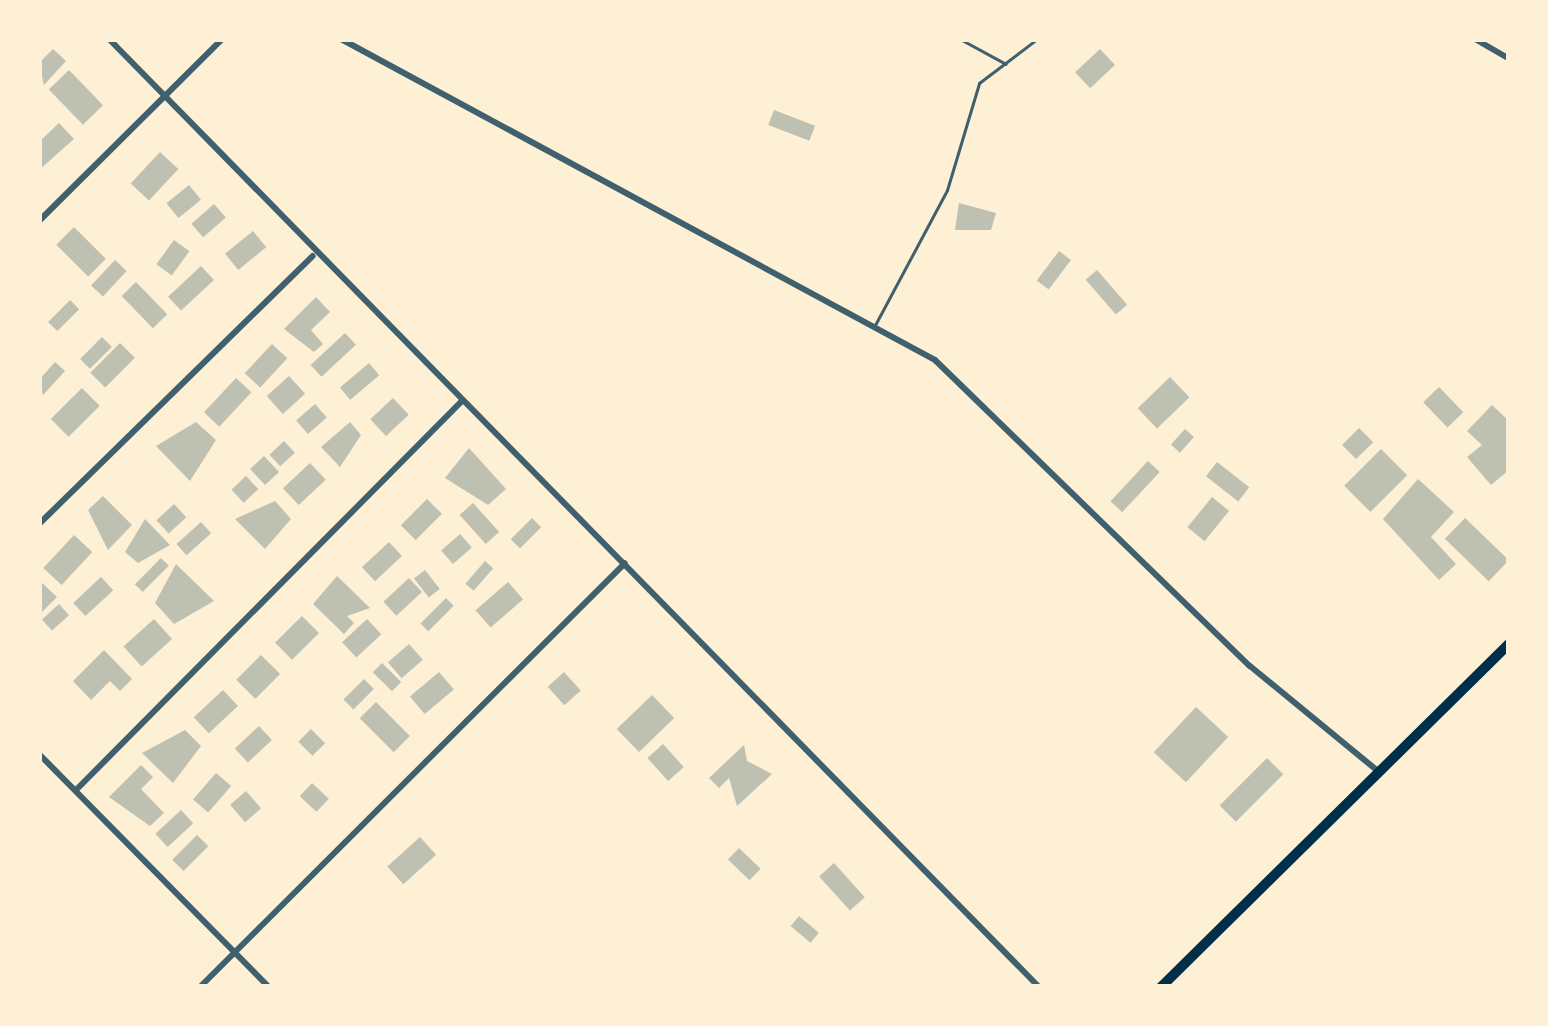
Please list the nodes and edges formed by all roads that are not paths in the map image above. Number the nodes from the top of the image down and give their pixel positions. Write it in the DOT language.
graph roads {
  1 [pos="109,39"];
  2 [pos="222,39"];
  3 [pos="340,39"];
  4 [pos="960,39"];
  5 [pos="1036,39"];
  6 [pos="1475,39"];
  7 [pos="1509,59"];
  8 [pos="1008,64"];
  9 [pos="168,98"];
  10 [pos="39,221"];
  11 [pos="313,256"];
  12 [pos="875,325"];
  13 [pos="460,402"];
  14 [pos="39,524"];
  15 [pos="625,563"];
  16 [pos="1509,644"];
  17 [pos="39,754"];
  18 [pos="1379,772"];
  19 [pos="76,790"];
  20 [pos="234,952"];
  21 [pos="200,987"];
  22 [pos="268,987"];
  23 [pos="1040,987"];
  24 [pos="1161,987"];
  1 -- 9 [label="street"];
  2 -- 9 [label="street"];
  3 -- 12 [label="street"];
  4 -- 8 [label="lane"];
  5 -- 8 [label="lane"];
  6 -- 7 [label="street"];
  8 -- 12 [label="lane"];
  9 -- 10 [label="street"];
  9 -- 11 [label="street"];
  11 -- 13 [label="street"];
  11 -- 14 [label="street"];
  12 -- 18 [label="street"];
  13 -- 15 [label="street"];
  13 -- 19 [label="street"];
  15 -- 20 [label="street"];
  15 -- 23 [label="street"];
  16 -- 18 [label="highway"];
  17 -- 19 [label="street"];
  18 -- 24 [label="highway"];
  19 -- 20 [label="street"];
  20 -- 21 [label="street"];
  20 -- 22 [label="street"];
}
